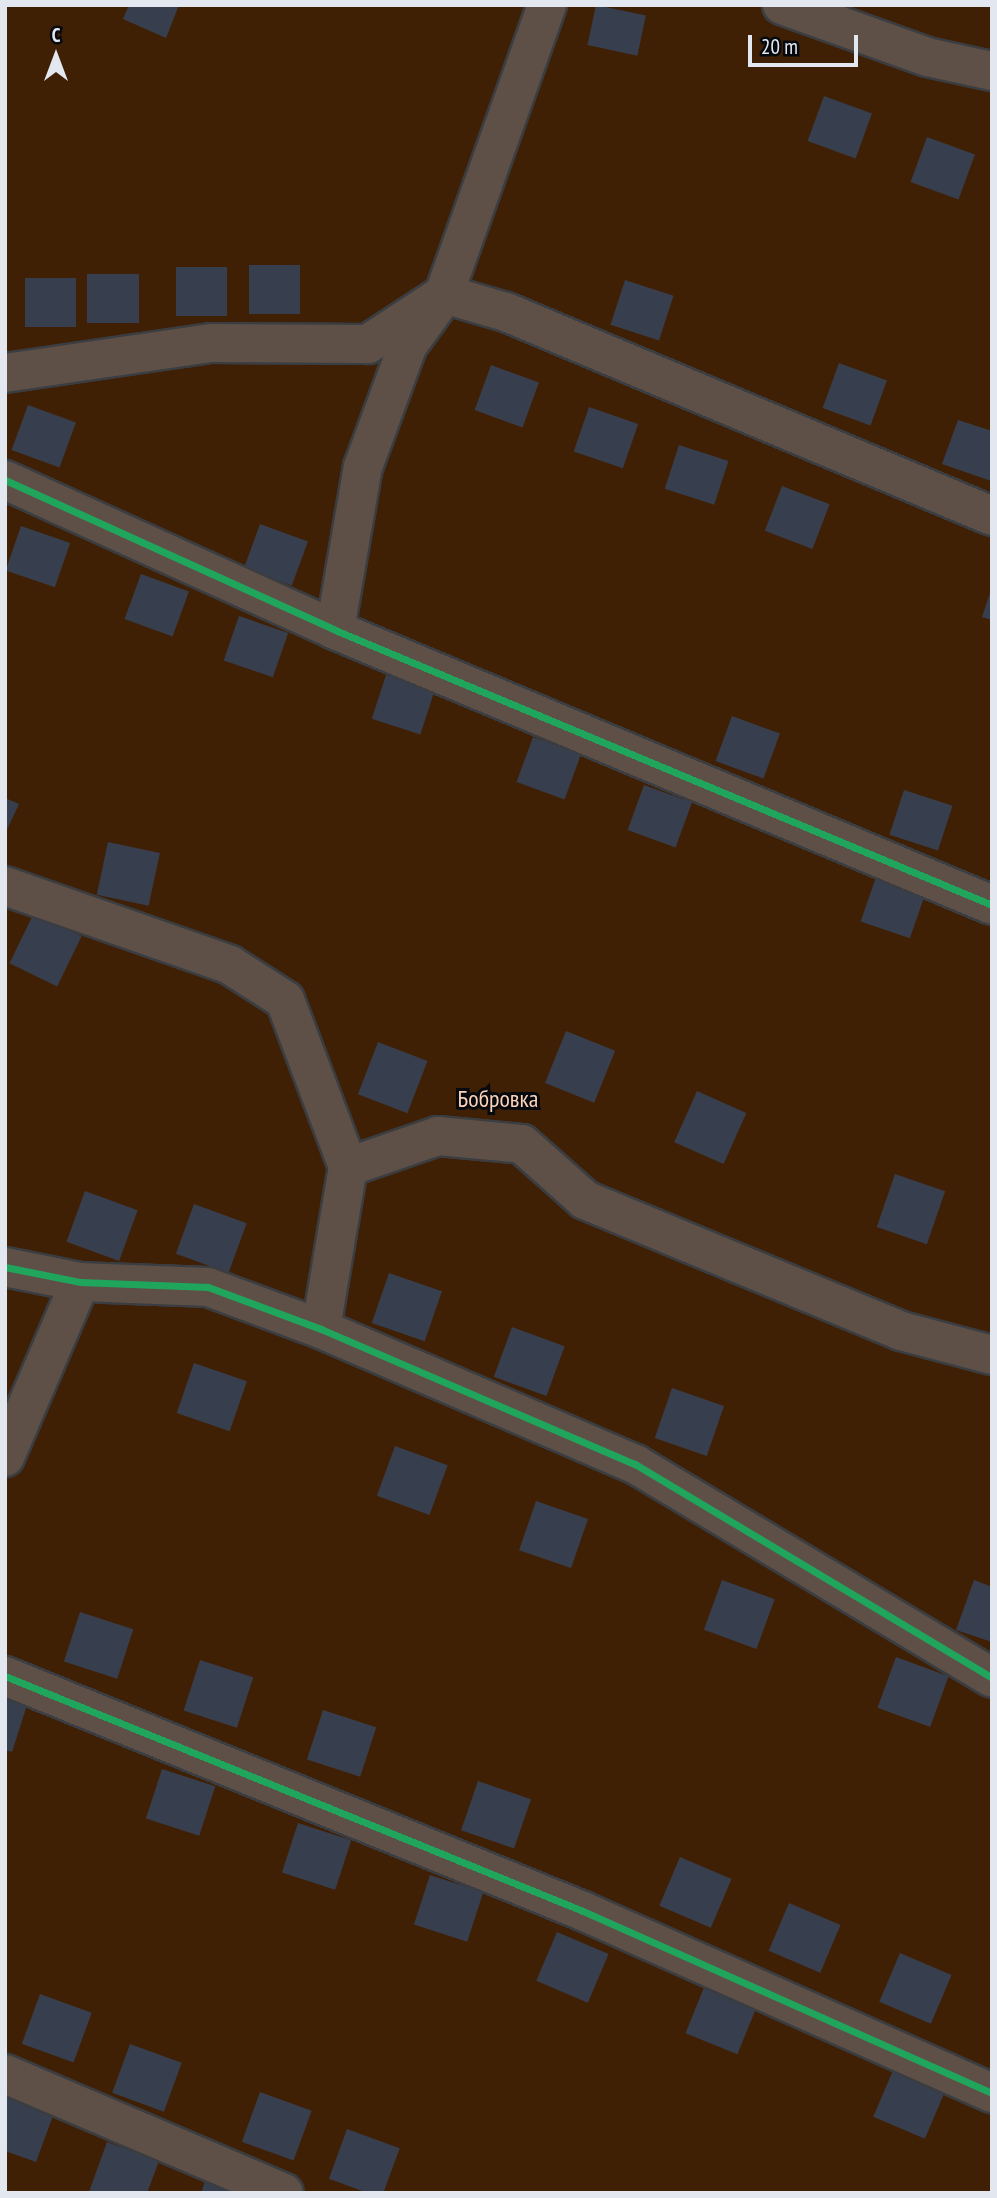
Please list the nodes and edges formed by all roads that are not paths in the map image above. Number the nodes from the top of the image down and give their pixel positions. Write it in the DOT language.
graph roads {
  1 [pos="547,5"];
  2 [pos="782,5"];
  3 [pos="992,71"];
  4 [pos="444,294"];
  5 [pos="5,373"];
  6 [pos="5,480"];
  7 [pos="992,516"];
  8 [pos="335,630"];
  9 [pos="5,886"];
  10 [pos="992,905"];
  11 [pos="348,1167"];
  12 [pos="5,1267"];
  13 [pos="80,1282"];
  14 [pos="321,1329"];
  15 [pos="992,1355"];
  16 [pos="5,1457"];
  17 [pos="5,1676"];
  18 [pos="992,1678"];
  19 [pos="5,2074"];
  20 [pos="992,2093"];
  21 [pos="284,2193"];
  1 -- 4 [label="street"];
  2 -- 3 [label="street"];
  4 -- 5 [label="street"];
  4 -- 7 [label="street"];
  4 -- 8 [label="street"];
  6 -- 8 [label="street"];
  8 -- 10 [label="street"];
  9 -- 11 [label="street"];
  11 -- 14 [label="street"];
  11 -- 15 [label="street"];
  12 -- 13 [label="street"];
  13 -- 14 [label="street"];
  13 -- 16 [label="street"];
  14 -- 18 [label="street"];
  17 -- 20 [label="street"];
  19 -- 21 [label="street"];
}
